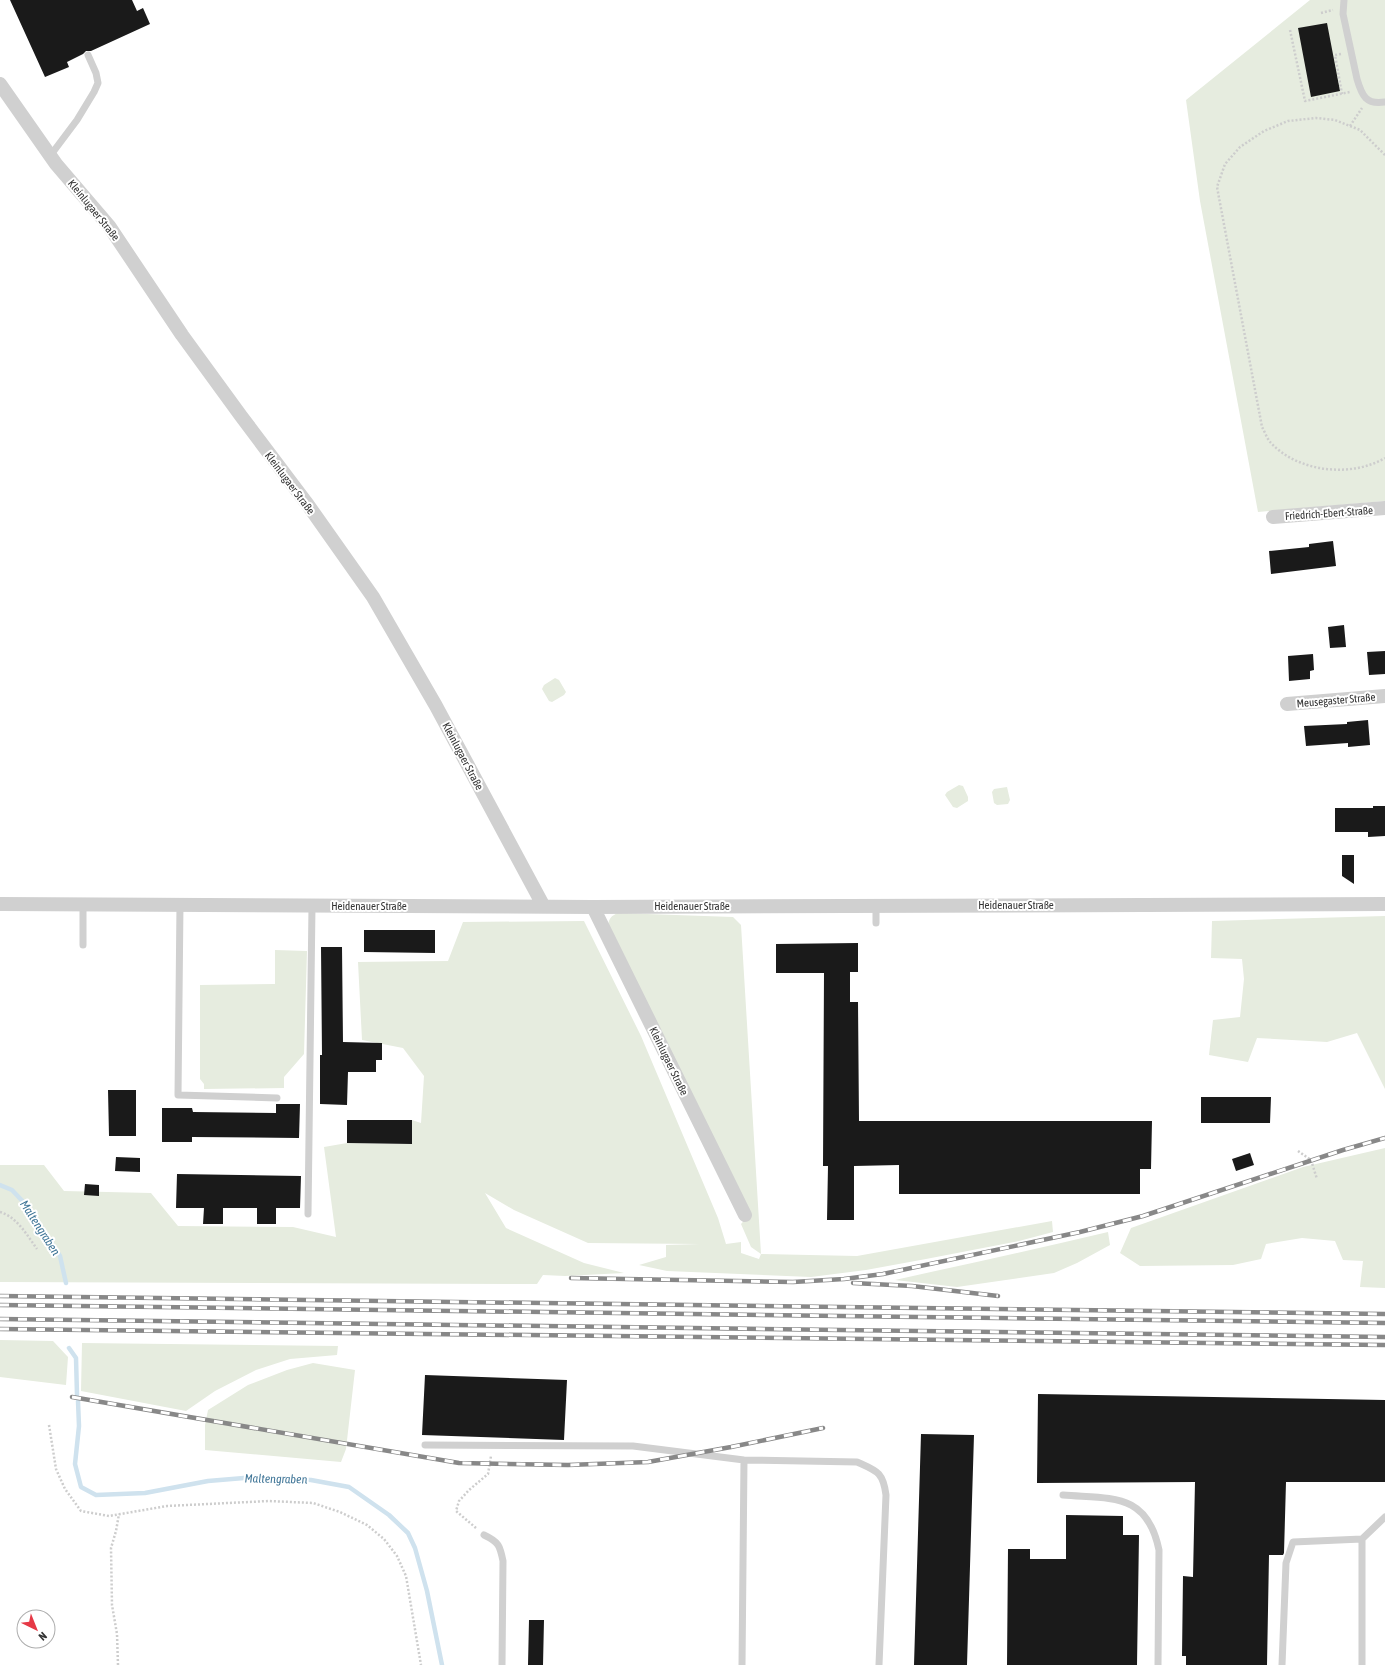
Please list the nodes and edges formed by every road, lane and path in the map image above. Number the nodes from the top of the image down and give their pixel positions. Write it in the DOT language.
graph roads {
  1 [pos="1344,0"];
  2 [pos="1290,30"];
  3 [pos="1351,51"];
  4 [pos="88,55"];
  5 [pos="0,84"];
  6 [pos="1360,90"];
  7 [pos="1342,94"];
  8 [pos="1367,99"];
  9 [pos="1385,102"];
  10 [pos="1350,126"];
  11 [pos="1385,155"];
  12 [pos="50,156"];
  13 [pos="1385,458"];
  14 [pos="1385,508"];
  15 [pos="1273,517"];
  16 [pos="1385,696"];
  17 [pos="1287,704"];
  18 [pos="0,904"];
  19 [pos="83,904"];
  20 [pos="180,904"];
  21 [pos="1385,904"];
  22 [pos="312,906"];
  23 [pos="543,906"];
  24 [pos="876,906"];
  25 [pos="593,907"];
  26 [pos="876,923"];
  27 [pos="83,945"];
  28 [pos="277,1098"];
  29 [pos="1298,1151"];
  30 [pos="1317,1179"];
  31 [pos="0,1212"];
  32 [pos="308,1214"];
  33 [pos="745,1215"];
  34 [pos="37,1249"];
  35 [pos="49,1424"];
  36 [pos="426,1445"];
  37 [pos="491,1445"];
  38 [pos="744,1460"];
  39 [pos="1063,1495"];
  40 [pos="119,1514"];
  41 [pos="1385,1517"];
  42 [pos="484,1536"];
  43 [pos="1362,1539"];
  44 [pos="118,1665"];
  45 [pos="421,1665"];
  46 [pos="502,1665"];
  47 [pos="742,1665"];
  48 [pos="880,1665"];
  49 [pos="1158,1665"];
  50 [pos="1282,1665"];
  51 [pos="1362,1665"];
  1 -- 3 [label="lane"];
  2 -- 7 [label="path"];
  3 -- 6 [label="lane"];
  3 -- 7 [label="path"];
  4 -- 12 [label="lane"];
  5 -- 12 [label="street, Kleinlugaer Straße"];
  6 -- 7 [label="path"];
  6 -- 8 [label="lane"];
  8 -- 9 [label="lane"];
  8 -- 10 [label="path"];
  10 -- 11 [label="path"];
  10 -- 13 [label="path"];
  12 -- 23 [label="street, Kleinlugaer Straße"];
  14 -- 15 [label="street, Friedrich-Ebert-Straße"];
  16 -- 17 [label="street, Meusegaster Straße"];
  18 -- 19 [label="street, Heidenauer Straße"];
  19 -- 20 [label="street, Heidenauer Straße"];
  19 -- 27 [label="lane"];
  20 -- 22 [label="street, Heidenauer Straße"];
  20 -- 28 [label="lane"];
  21 -- 24 [label="street, Heidenauer Straße"];
  22 -- 23 [label="street, Heidenauer Straße"];
  22 -- 32 [label="lane"];
  23 -- 25 [label="street, Heidenauer Straße"];
  24 -- 25 [label="street, Heidenauer Straße"];
  24 -- 26 [label="lane"];
  25 -- 33 [label="street, Kleinlugaer Straße"];
  29 -- 30 [label="path"];
  31 -- 34 [label="path"];
  35 -- 40 [label="path"];
  36 -- 37 [label="lane"];
  37 -- 38 [label="lane"];
  37 -- 42 [label="path"];
  38 -- 47 [label="lane"];
  38 -- 48 [label="lane"];
  39 -- 49 [label="lane"];
  40 -- 44 [label="path"];
  40 -- 45 [label="path"];
  41 -- 43 [label="lane"];
  42 -- 46 [label="lane"];
  43 -- 50 [label="lane"];
  43 -- 51 [label="lane"];
}
